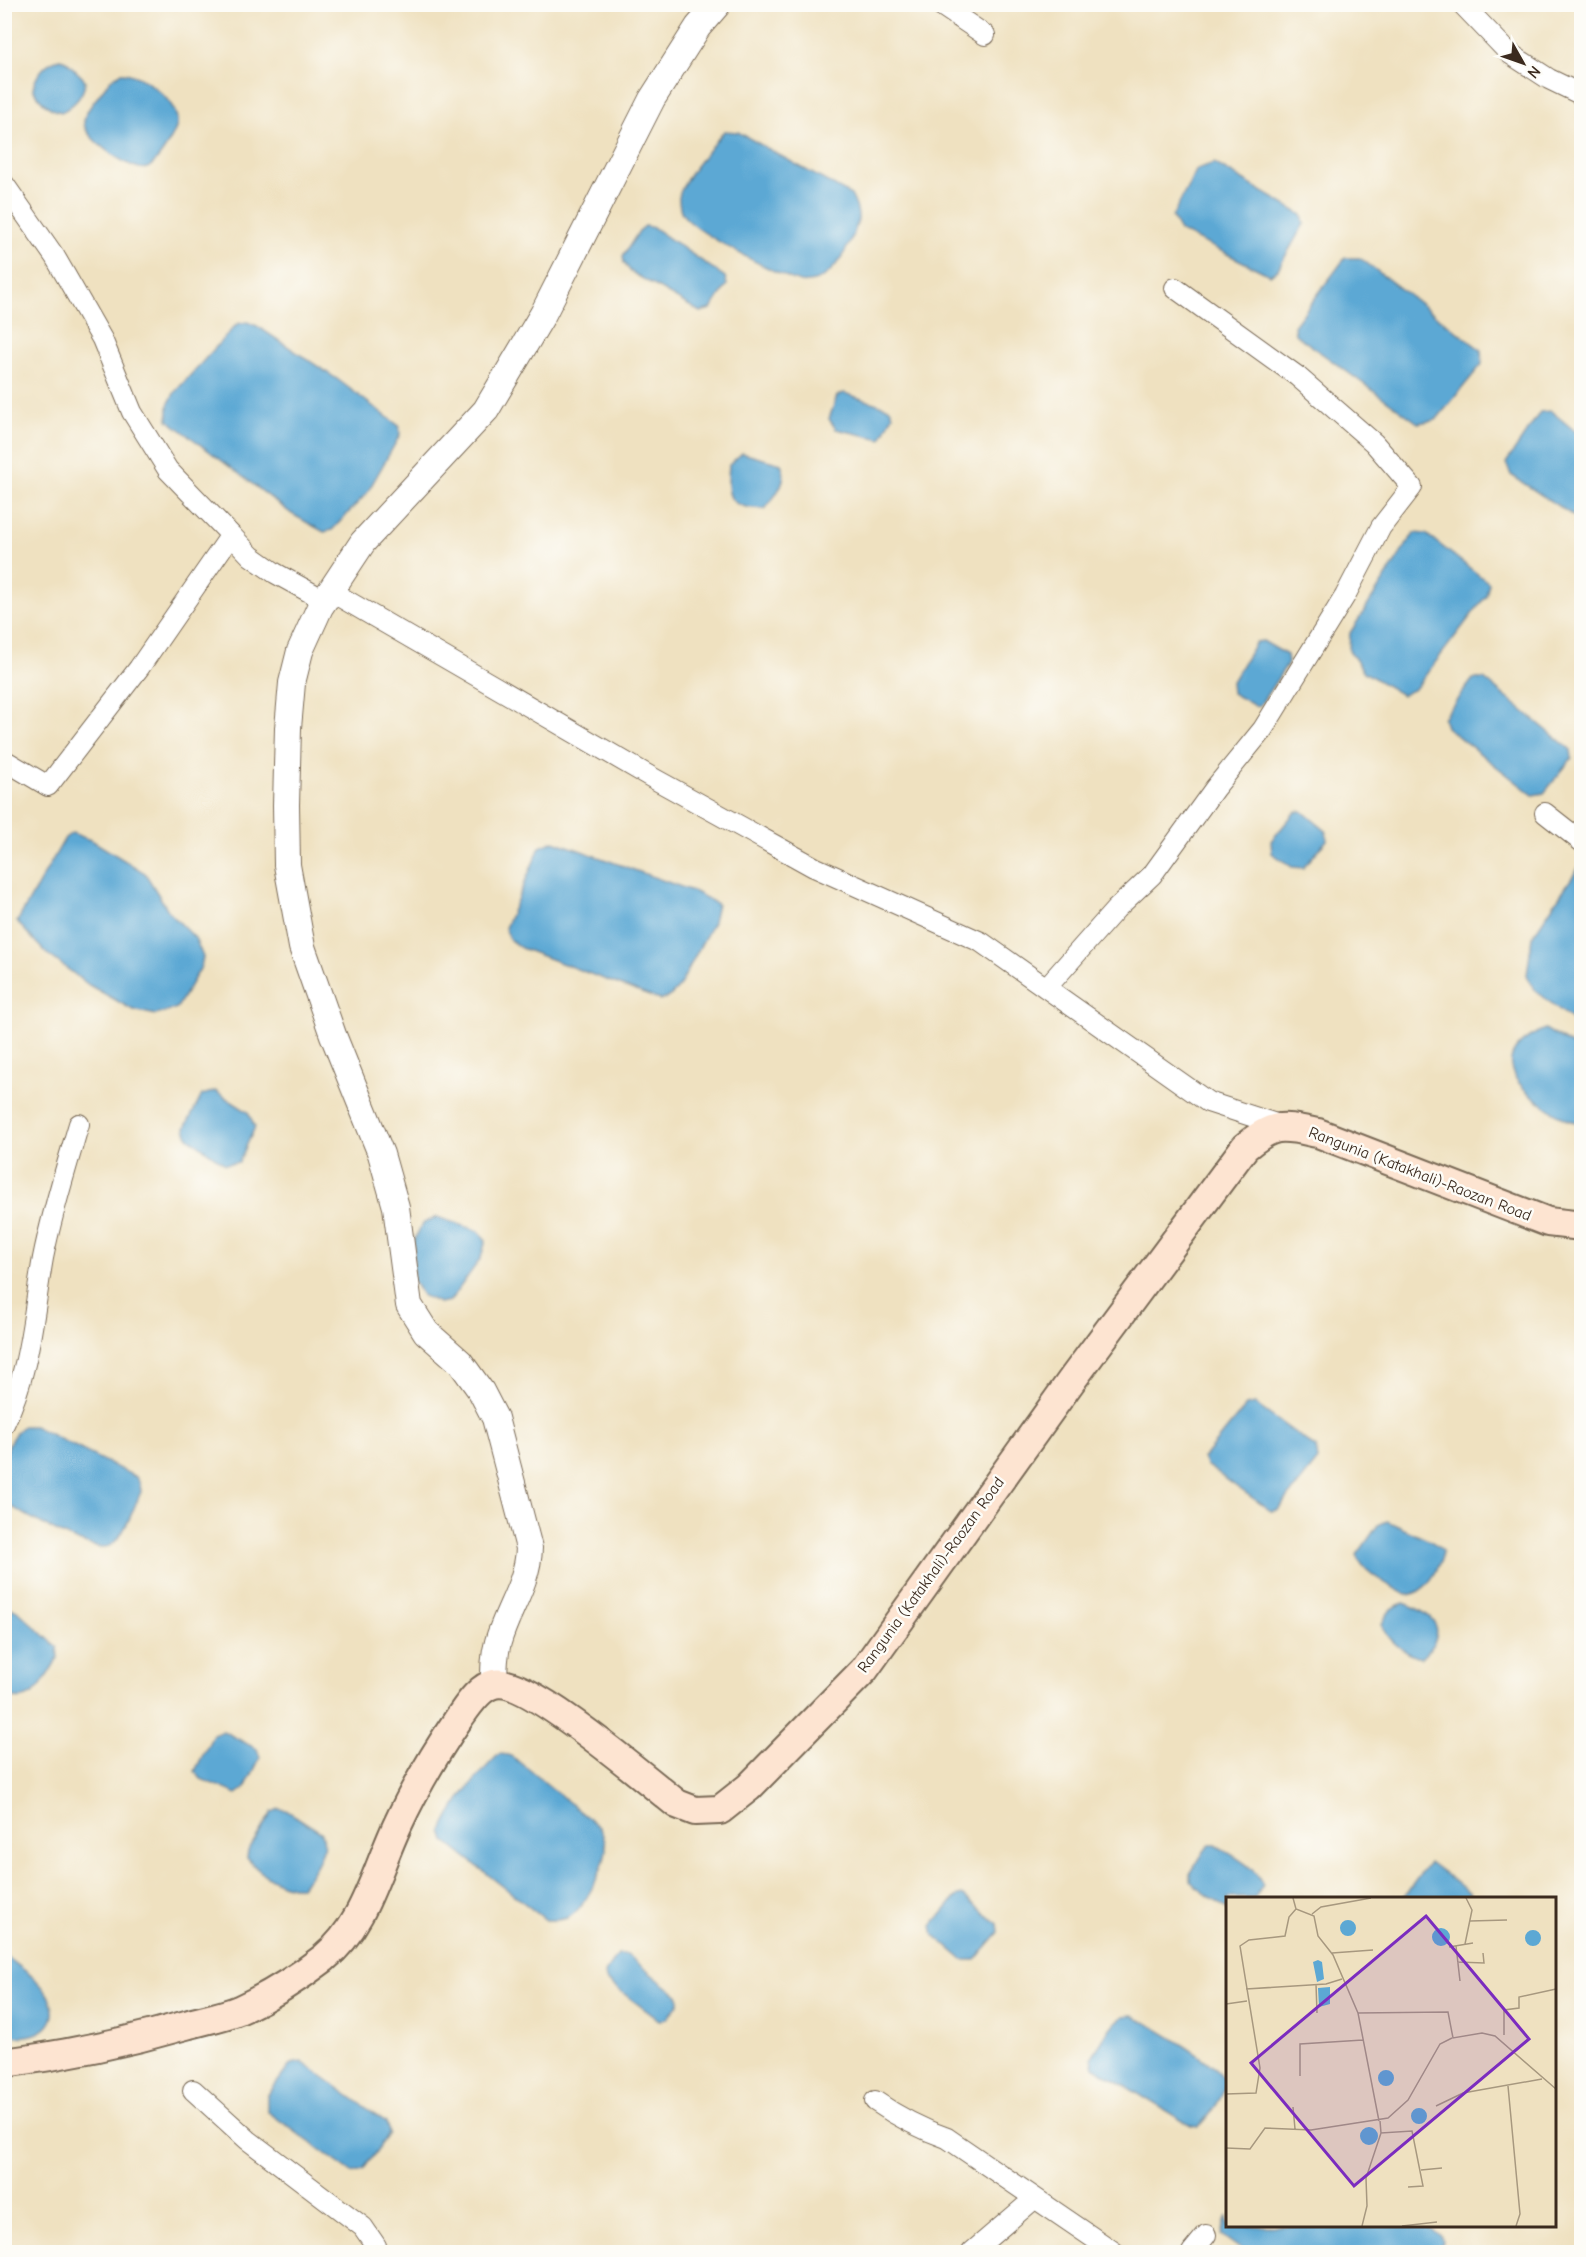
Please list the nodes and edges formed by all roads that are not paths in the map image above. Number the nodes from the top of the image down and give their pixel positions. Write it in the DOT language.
graph roads {
  1 [pos="718,4"];
  2 [pos="939,4"];
  3 [pos="1462,4"];
  4 [pos="985,35"];
  5 [pos="1581,95"];
  6 [pos="4,184"];
  7 [pos="1175,288"];
  8 [pos="231,535"];
  9 [pos="327,595"];
  10 [pos="4,759"];
  11 [pos="1545,813"];
  12 [pos="1581,842"];
  13 [pos="1046,988"];
  14 [pos="79,1124"];
  15 [pos="1282,1126"];
  16 [pos="1581,1226"];
  17 [pos="4,1424"];
  18 [pos="494,1684"];
  19 [pos="4,2064"];
  20 [pos="193,2090"];
  21 [pos="874,2102"];
  22 [pos="1034,2199"];
  23 [pos="1206,2235"];
  24 [pos="375,2253"];
  25 [pos="972,2253"];
  26 [pos="1114,2253"];
  27 [pos="1192,2253"];
  1 -- 9 [label="street"];
  2 -- 4 [label="street"];
  3 -- 5 [label="street"];
  6 -- 8 [label="street"];
  7 -- 13 [label="street"];
  8 -- 9 [label="street"];
  8 -- 10 [label="street"];
  9 -- 13 [label="street"];
  9 -- 18 [label="street"];
  11 -- 12 [label="street"];
  13 -- 15 [label="street"];
  14 -- 17 [label="street"];
  15 -- 16 [label="main road, Rangunia (Katakhali)-Raozan Road"];
  15 -- 18 [label="main road, Rangunia (Katakhali)-Raozan Road"];
  18 -- 19 [label="main road"];
  20 -- 24 [label="street"];
  21 -- 22 [label="street"];
  22 -- 25 [label="street"];
  22 -- 26 [label="street"];
  23 -- 27 [label="street"];
}
